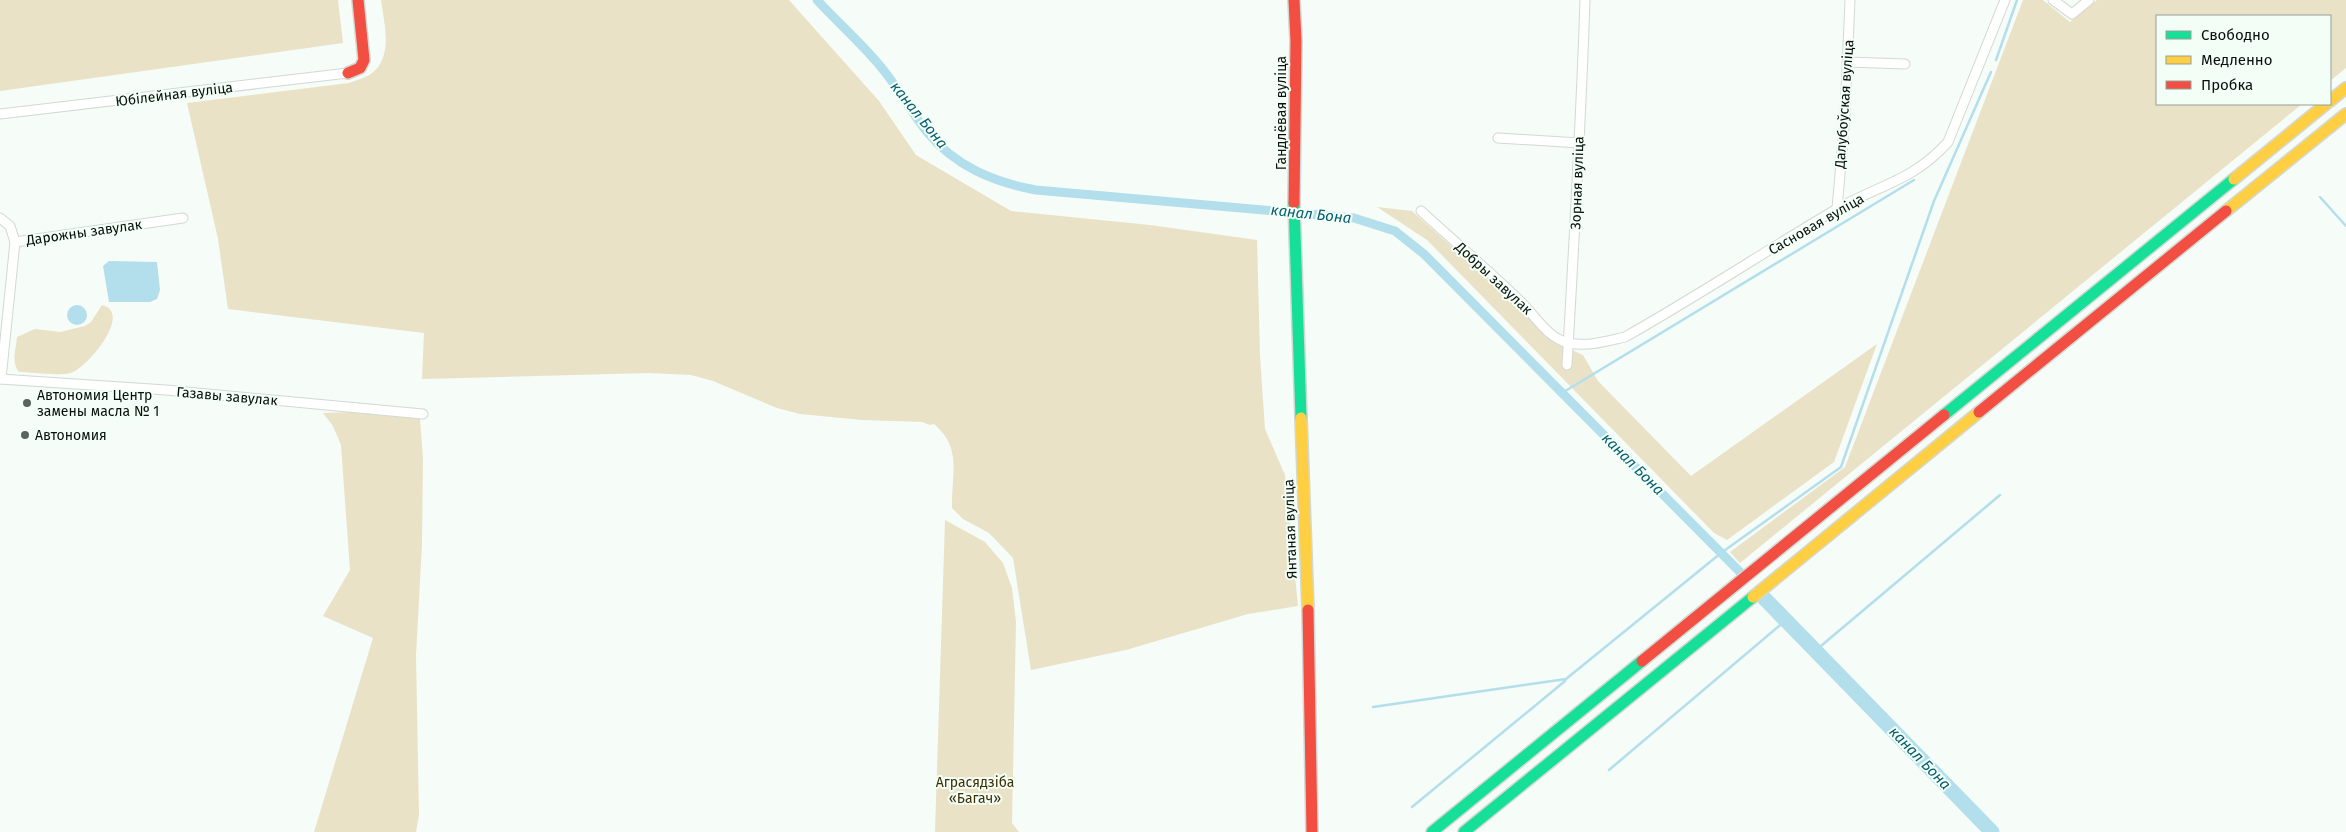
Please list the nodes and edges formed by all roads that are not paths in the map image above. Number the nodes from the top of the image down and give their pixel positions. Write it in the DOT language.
graph roads {
  1 [pos="358,0"];
  2 [pos="1294,0"];
  3 [pos="1585,0"];
  4 [pos="1850,0"];
  5 [pos="2005,0"];
  6 [pos="2053,0"];
  7 [pos="2090,0"];
  8 [pos="1847,62"];
  9 [pos="1905,64"];
  10 [pos="348,73"];
  11 [pos="2346,88"];
  12 [pos="2331,100"];
  13 [pos="2325,105"];
  14 [pos="0,114"];
  15 [pos="2346,114"];
  16 [pos="1498,138"];
  17 [pos="1579,143"];
  18 [pos="1837,209"];
  19 [pos="1420,211"];
  20 [pos="0,218"];
  21 [pos="182,218"];
  22 [pos="1294,226"];
  23 [pos="15,242"];
  24 [pos="1568,343"];
  25 [pos="1567,365"];
  26 [pos="0,379"];
  27 [pos="423,414"];
  28 [pos="1312,832"];
  29 [pos="1432,832"];
  30 [pos="1464,832"];
  1 -- 10 [label="main road"];
  2 -- 22 [label="main road, Гандлёвая вуліца"];
  3 -- 17 [label="street, Зорная вуліца"];
  4 -- 8 [label="street, Далубоўская вуліца"];
  5 -- 18 [label="street, Сасновая вуліца"];
  6 -- 7 [label="street"];
  8 -- 9 [label="street"];
  8 -- 18 [label="street, Далубоўская вуліца"];
  10 -- 14 [label="street, Юбілейная вуліца"];
  11 -- 12 [label="main road"];
  13 -- 29 [label="main road"];
  15 -- 30 [label="main road"];
  16 -- 17 [label="street"];
  17 -- 24 [label="street, Зорная вуліца"];
  18 -- 24 [label="street, Сасновая вуліца"];
  19 -- 24 [label="street, Добры завулак"];
  20 -- 23 [label="street, Дарожны завулак"];
  21 -- 23 [label="street, Дарожны завулак"];
  22 -- 28 [label="main road, Янтаная вуліца"];
  23 -- 26 [label="street"];
  24 -- 25 [label="street, Зорная вуліца"];
  26 -- 27 [label="street, Газавы завулак"];
}
